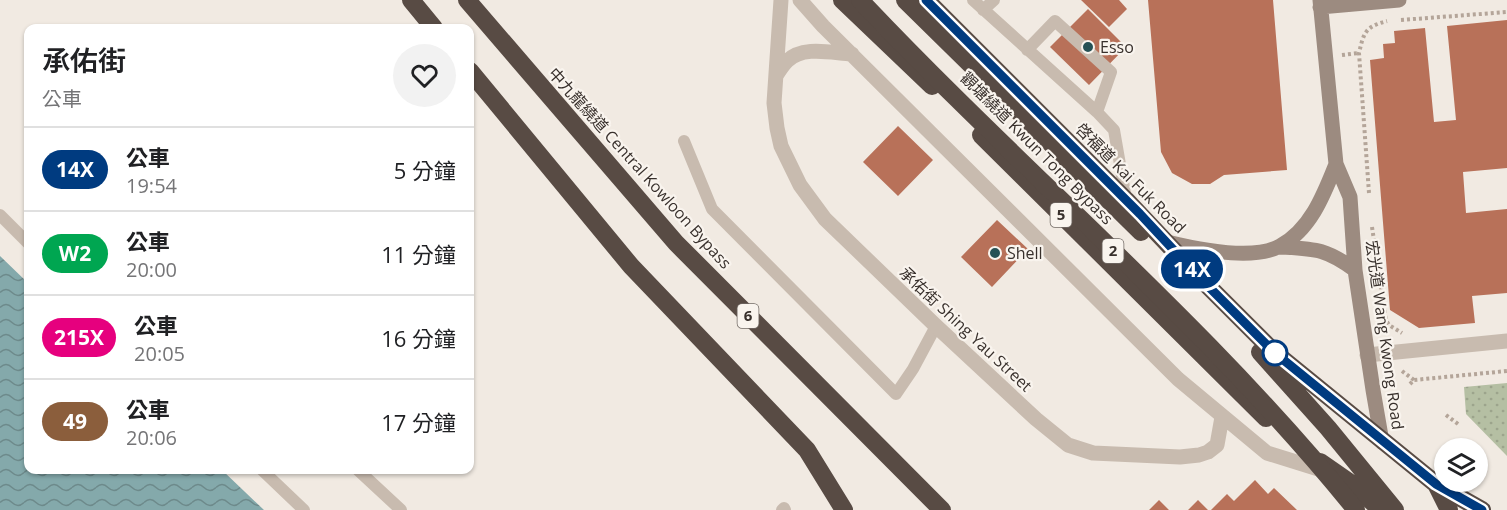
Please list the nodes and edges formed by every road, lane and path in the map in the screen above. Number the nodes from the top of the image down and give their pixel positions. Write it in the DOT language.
graph roads {
  1 [pos="411,0"];
  2 [pos="467,0"];
  3 [pos="781,0"];
  4 [pos="800,0"];
  5 [pos="842,0"];
  6 [pos="860,0"];
  7 [pos="905,0"];
  8 [pos="926,0"];
  9 [pos="973,0"];
  10 [pos="994,0"];
  11 [pos="1399,0"];
  12 [pos="1320,4"];
  13 [pos="983,10"];
  14 [pos="1507,12"];
  15 [pos="431,24"];
  16 [pos="1027,50"];
  17 [pos="852,54"];
  18 [pos="474,76"];
  19 [pos="776,76"];
  20 [pos="1097,112"];
  21 [pos="684,141"];
  22 [pos="1336,164"];
  23 [pos="1126,200"];
  24 [pos="1370,201"];
  25 [pos="0,215"];
  26 [pos="1372,225"];
  27 [pos="24,239"];
  28 [pos="1167,242"];
  29 [pos="1279,247"];
  30 [pos="1355,270"];
  31 [pos="1389,325"];
  32 [pos="936,326"];
  33 [pos="1507,341"];
  34 [pos="1367,355"];
  35 [pos="1507,371"];
  36 [pos="1410,384"];
  37 [pos="1446,415"];
  38 [pos="1222,417"];
  39 [pos="1458,424"];
  40 [pos="1382,442"];
  41 [pos="266,474"];
  42 [pos="362,474"];
  43 [pos="1336,475"];
  44 [pos="1434,482"];
  45 [pos="1440,492"];
  46 [pos="1450,492"];
  47 [pos="304,510"];
  48 [pos="401,510"];
  49 [pos="844,510"];
  50 [pos="942,510"];
  51 [pos="1356,510"];
  52 [pos="1381,510"];
  53 [pos="1395,510"];
  54 [pos="1449,510"];
  55 [pos="1482,510"];
  1 -- 15 [label="highway"];
  2 -- 50 [label="highway, 中九龍繞道 Central Kowloon Bypass / 6"];
  3 -- 19 [label="street, 承佑街 Shing Yau Street"];
  4 -- 17 [label="street"];
  5 -- 43 [label="highway, 5"];
  6 -- 51 [label="highway, 觀塘繞道 Kwun Tong Bypass / 2, bridge"];
  7 -- 53 [label="highway, 觀塘繞道 Kwun Tong Bypass / 2"];
  8 -- 23 [label="highway, 啓福道 Kai Fuk Road"];
  9 -- 13 [label="lane"];
  10 -- 13 [label="lane"];
  11 -- 12 [label="main road"];
  12 -- 22 [label="main road, 宏光道 Wang Kwong Road"];
  13 -- 16 [label="lane"];
  14 -- 24 [label="path"];
  16 -- 20 [label="lane"];
  16 -- 20 [label="lane"];
  17 -- 19 [label="street"];
  17 -- 38 [label="street"];
  18 -- 49 [label="highway"];
  19 -- 32 [label="street, 承佑街 Shing Yau Street"];
  20 -- 23 [label="lane"];
  21 -- 32 [label="lane"];
  22 -- 29 [label="main road, 宏光道 Wang Kwong Road"];
  22 -- 30 [label="main road, 宏光道 Wang Kwong Road"];
  23 -- 28 [label="highway, 啓福道 Kai Fuk Road"];
  25 -- 27 [label="lane"];
  26 -- 31 [label="path, 宏光道 Wang Kwong Road"];
  28 -- 29 [label="main road"];
  28 -- 40 [label="highway, 啓福道 Kai Fuk Road"];
  29 -- 30 [label="main road"];
  30 -- 34 [label="main road, 宏光道 Wang Kwong Road"];
  32 -- 38 [label="street, 承佑街 Shing Yau Street"];
  33 -- 34 [label="street"];
  34 -- 40 [label="main road, 宏光道 Wang Kwong Road"];
  35 -- 36 [label="path"];
  37 -- 39 [label="path"];
  38 -- 43 [label="street"];
  40 -- 44 [label="highway, 啓福道 Kai Fuk Road"];
  41 -- 47 [label="lane"];
  42 -- 48 [label="lane"];
  43 -- 52 [label="highway, 5"];
  45 -- 54 [label="highway"];
  46 -- 55 [label="highway, 啓福道 Kai Fuk Road"];
}
